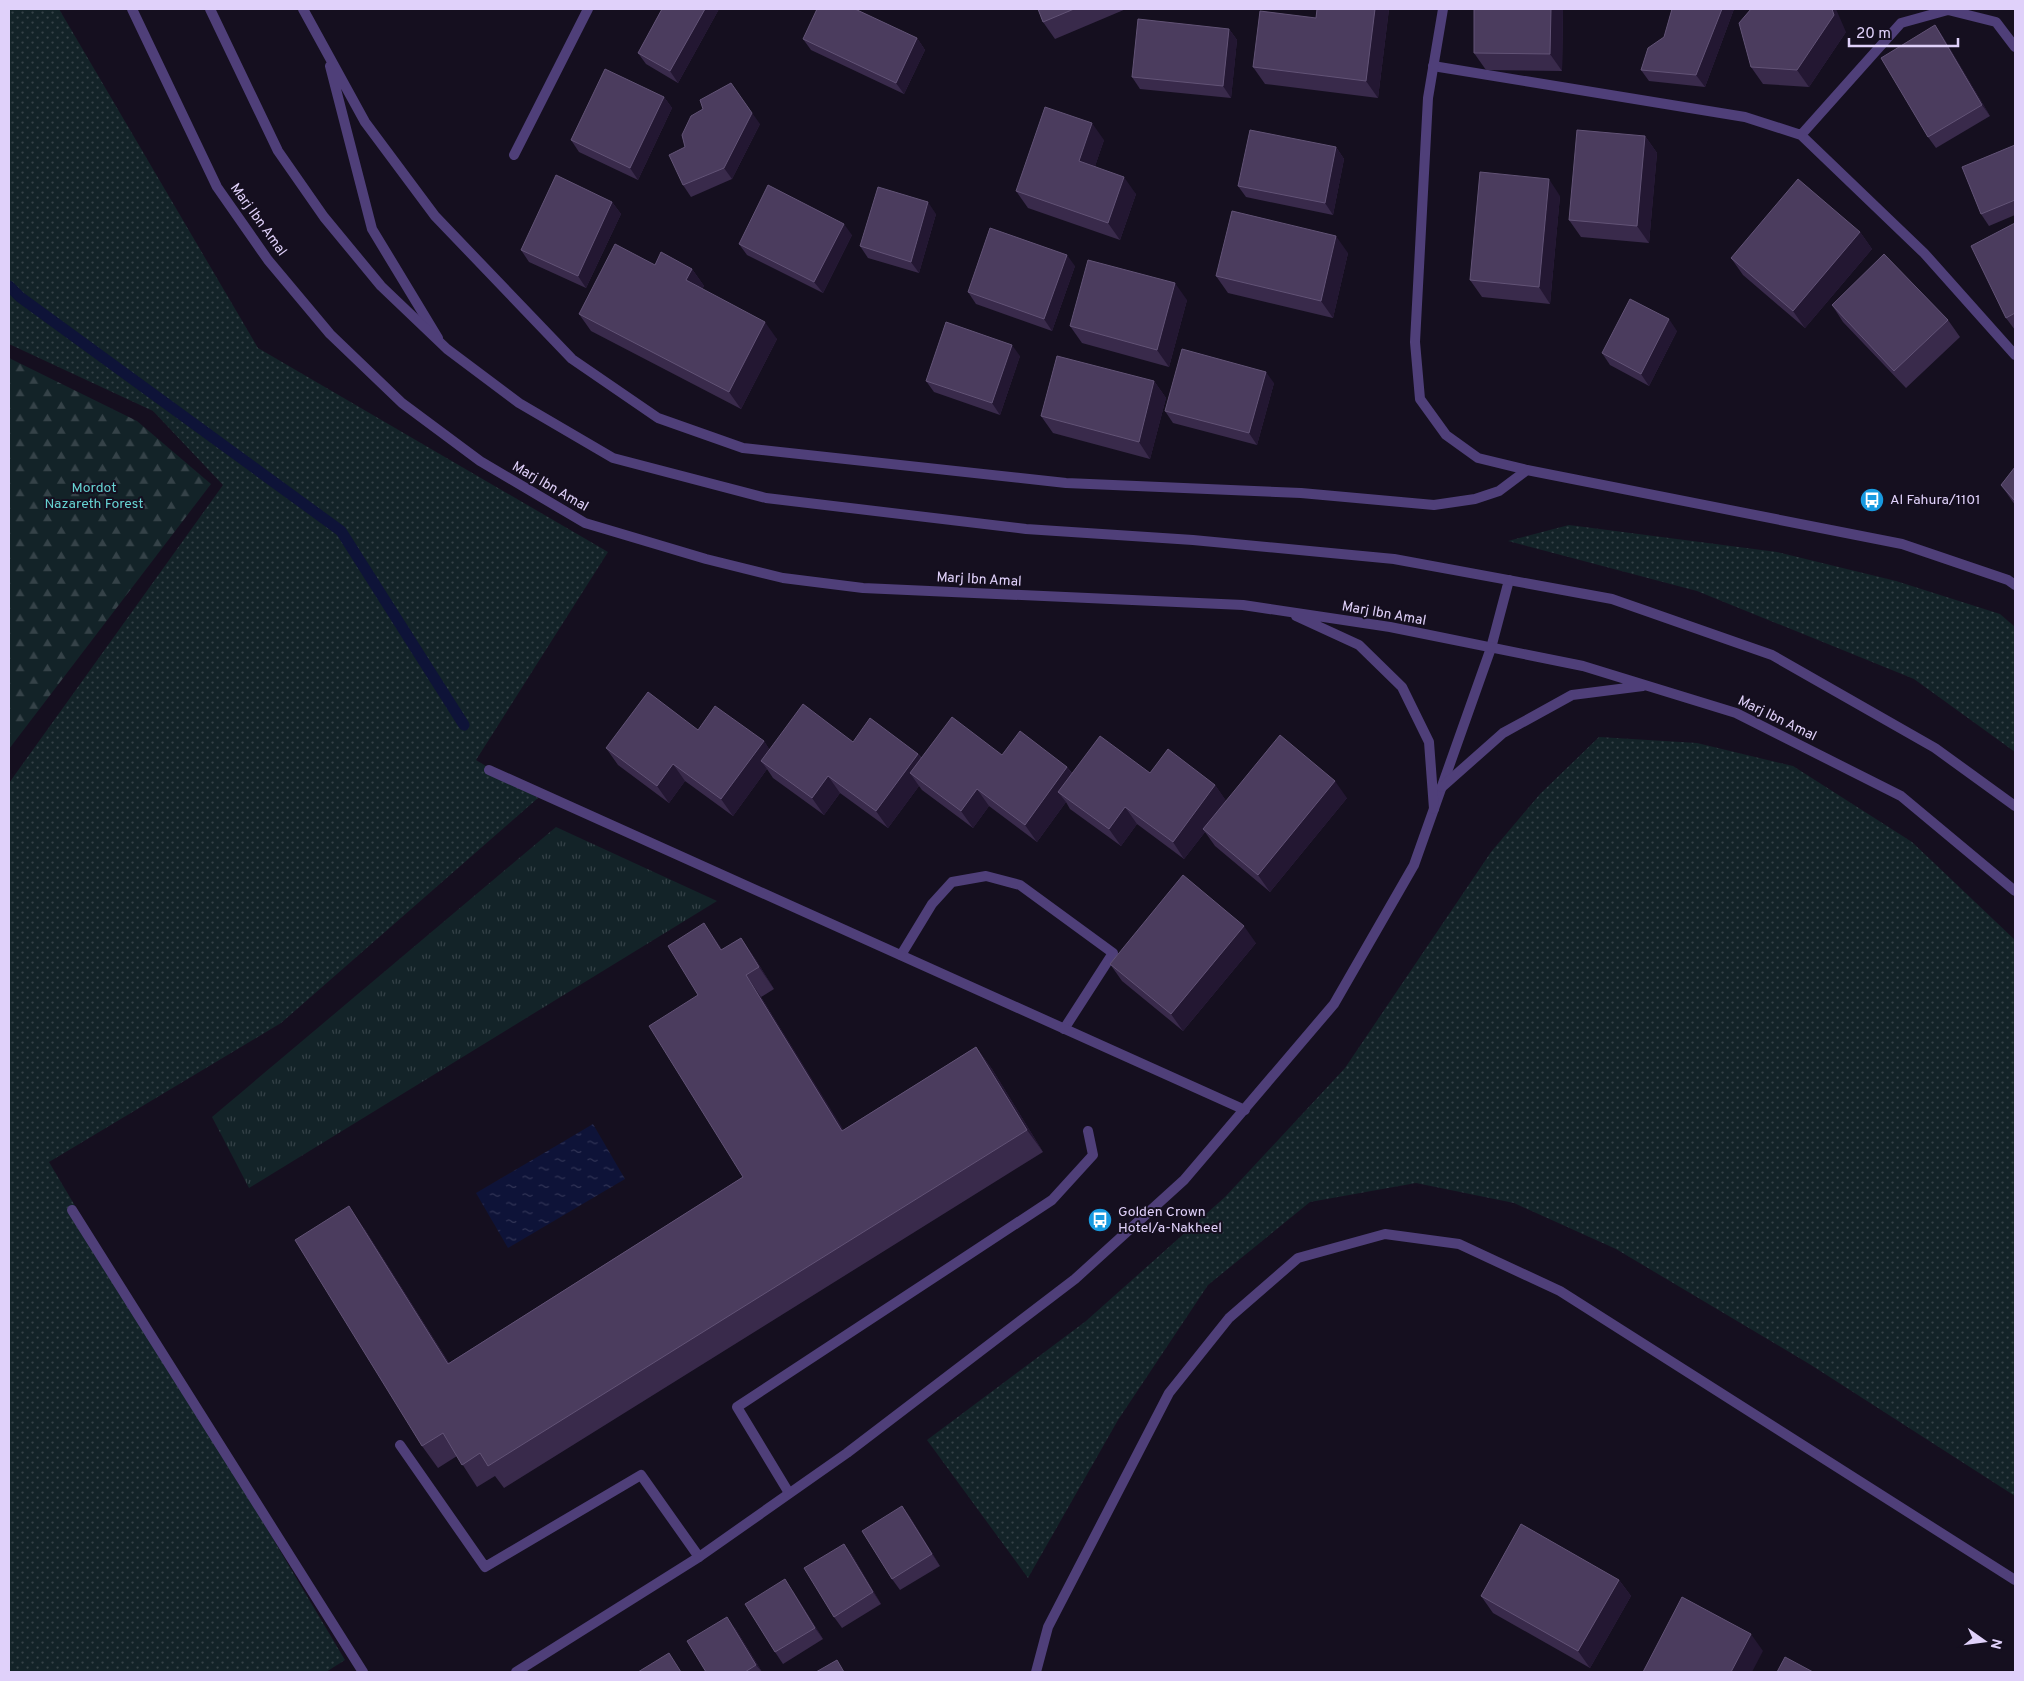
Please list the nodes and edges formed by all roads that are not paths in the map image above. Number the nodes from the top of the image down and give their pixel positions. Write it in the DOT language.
graph roads {
  1 [pos="132,9"];
  2 [pos="210,9"];
  3 [pos="303,9"];
  4 [pos="588,9"];
  5 [pos="1443,9"];
  6 [pos="2015,47"];
  7 [pos="326,51"];
  8 [pos="1433,66"];
  9 [pos="1801,135"];
  10 [pos="514,156"];
  11 [pos="441,343"];
  12 [pos="2015,355"];
  13 [pos="1527,470"];
  14 [pos="1508,580"];
  15 [pos="2015,585"];
  16 [pos="1283,611"];
  17 [pos="1491,648"];
  18 [pos="1646,685"];
  19 [pos="489,770"];
  20 [pos="1442,787"];
  21 [pos="2015,806"];
  22 [pos="1434,809"];
  23 [pos="2015,891"];
  24 [pos="901,955"];
  25 [pos="1064,1029"];
  26 [pos="1245,1110"];
  27 [pos="1088,1131"];
  28 [pos="72,1210"];
  29 [pos="400,1445"];
  30 [pos="789,1493"];
  31 [pos="699,1557"];
  32 [pos="2015,1580"];
  33 [pos="363,1672"];
  34 [pos="516,1672"];
  35 [pos="1036,1672"];
  1 -- 16 [label="street, Marj Ibn Amal"];
  2 -- 11 [label="street"];
  3 -- 7 [label="street"];
  4 -- 10 [label="street"];
  5 -- 8 [label="street"];
  6 -- 9 [label="street"];
  7 -- 11 [label="street"];
  7 -- 13 [label="street"];
  8 -- 9 [label="street"];
  8 -- 13 [label="street"];
  9 -- 12 [label="street"];
  11 -- 14 [label="street"];
  13 -- 15 [label="street"];
  14 -- 17 [label="street"];
  14 -- 21 [label="street"];
  16 -- 17 [label="street, Marj Ibn Amal"];
  16 -- 22 [label="street"];
  17 -- 18 [label="street, Marj Ibn Amal"];
  17 -- 20 [label="street"];
  18 -- 20 [label="street"];
  18 -- 23 [label="street, Marj Ibn Amal"];
  19 -- 24 [label="street"];
  20 -- 22 [label="street"];
  22 -- 26 [label="street"];
  24 -- 25 [label="street"];
  24 -- 25 [label="street"];
  25 -- 26 [label="street"];
  26 -- 30 [label="street"];
  27 -- 30 [label="street"];
  28 -- 33 [label="street"];
  29 -- 31 [label="street"];
  30 -- 31 [label="street"];
  31 -- 34 [label="street"];
  32 -- 35 [label="street"];
}
